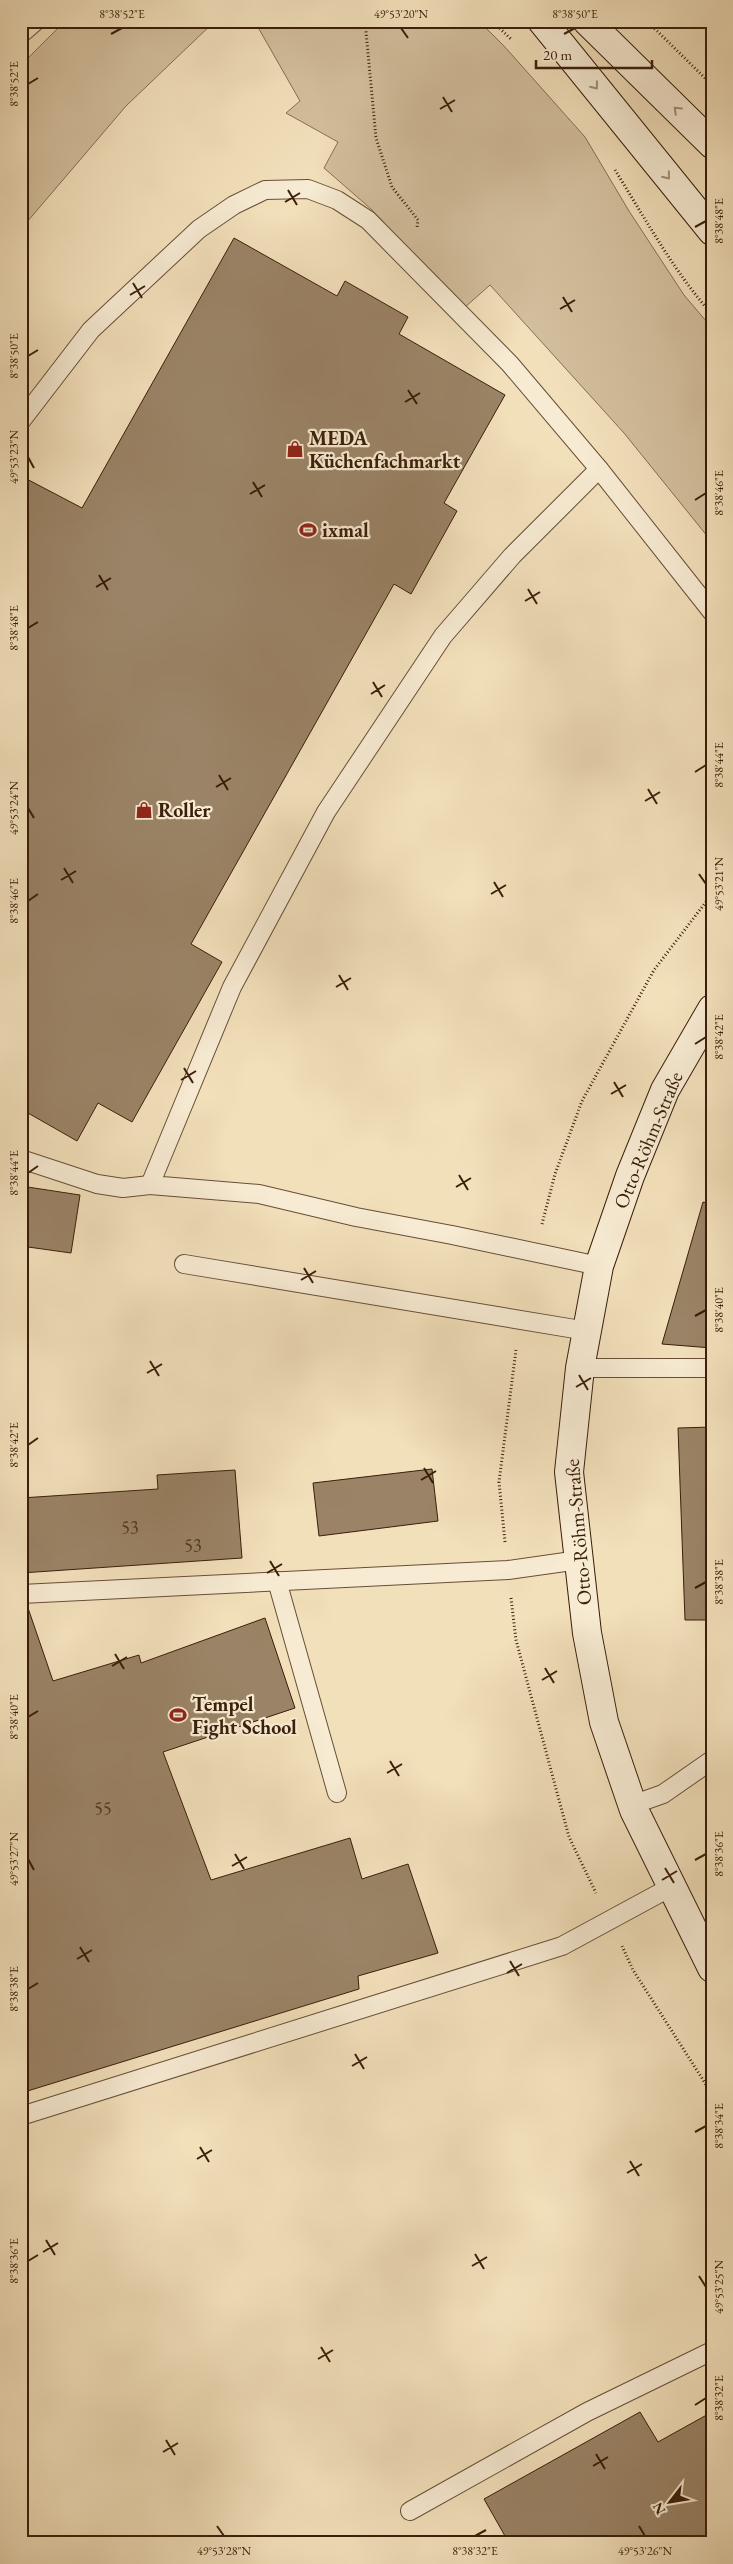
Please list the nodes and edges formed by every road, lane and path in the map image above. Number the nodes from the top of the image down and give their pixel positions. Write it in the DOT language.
graph roads {
  1 [pos="36,21"];
  2 [pos="365,21"];
  3 [pos="492,21"];
  4 [pos="542,21"];
  5 [pos="587,21"];
  6 [pos="647,21"];
  7 [pos="21,34"];
  8 [pos="513,41"];
  9 [pos="712,85"];
  10 [pos="712,144"];
  11 [pos="615,169"];
  12 [pos="417,229"];
  13 [pos="712,231"];
  14 [pos="712,314"];
  15 [pos="21,421"];
  16 [pos="599,469"];
  17 [pos="712,612"];
  18 [pos="712,1009"];
  19 [pos="21,1159"];
  20 [pos="150,1184"];
  21 [pos="184,1264"];
  22 [pos="599,1266"];
  23 [pos="587,1331"];
  24 [pos="580,1368"];
  25 [pos="712,1368"];
  26 [pos="579,1560"];
  27 [pos="277,1581"];
  28 [pos="21,1594"];
  29 [pos="712,1760"];
  30 [pos="337,1793"];
  31 [pos="632,1805"];
  32 [pos="671,1887"];
  33 [pos="712,1968"];
  34 [pos="21,2116"];
  35 [pos="712,2351"];
  36 [pos="410,2511"];
  1 -- 7 [label="lane"];
  2 -- 12 [label="path"];
  3 -- 8 [label="path"];
  4 -- 13 [label="street, one-way"];
  10 -- 5 [label="street, one-way"];
  6 -- 9 [label="path"];
  11 -- 14 [label="path"];
  15 -- 16 [label="lane"];
  16 -- 17 [label="lane"];
  16 -- 20 [label="lane"];
  18 -- 22 [label="street, Otto-Röhm-Straße"];
  19 -- 20 [label="lane"];
  20 -- 22 [label="lane"];
  21 -- 23 [label="lane"];
  22 -- 23 [label="street, Otto-Röhm-Straße"];
  23 -- 24 [label="street, Otto-Röhm-Straße"];
  24 -- 25 [label="lane"];
  24 -- 26 [label="street, Otto-Röhm-Straße"];
  26 -- 27 [label="lane"];
  26 -- 31 [label="street, Otto-Röhm-Straße"];
  27 -- 28 [label="lane"];
  27 -- 30 [label="lane"];
  29 -- 31 [label="lane"];
  31 -- 32 [label="street, Otto-Röhm-Straße"];
  32 -- 33 [label="street, Otto-Röhm-Straße"];
  32 -- 34 [label="lane"];
  35 -- 36 [label="lane"];
}
